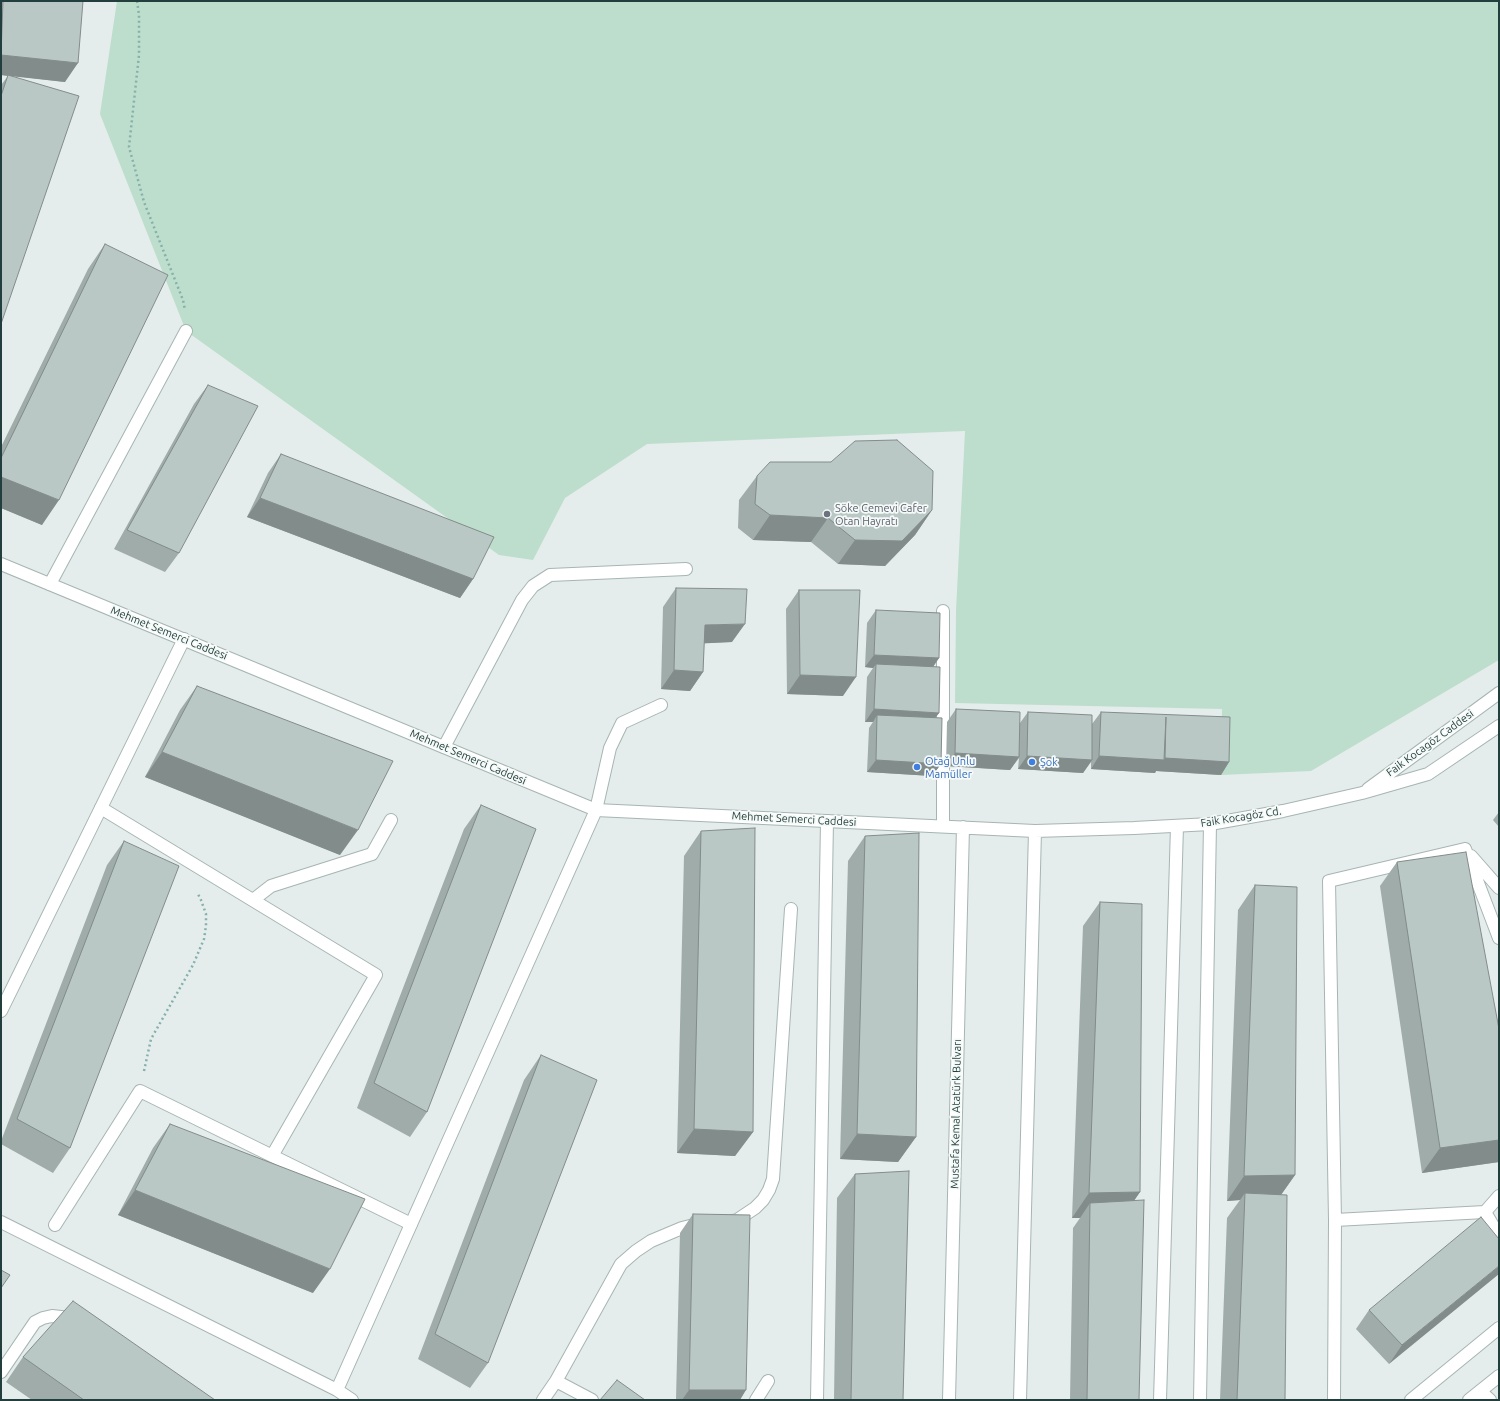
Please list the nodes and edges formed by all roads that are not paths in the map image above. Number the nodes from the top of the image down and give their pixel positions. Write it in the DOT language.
graph roads {
  1 [pos="186,331"];
  2 [pos="1,564"];
  3 [pos="686,569"];
  4 [pos="50,584"];
  5 [pos="943,611"];
  6 [pos="184,639"];
  7 [pos="1499,693"];
  8 [pos="660,705"];
  9 [pos="1499,726"];
  10 [pos="444,746"];
  11 [pos="1362,793"];
  12 [pos="101,808"];
  13 [pos="596,810"];
  14 [pos="391,820"];
  15 [pos="827,821"];
  16 [pos="1210,824"];
  17 [pos="943,826"];
  18 [pos="1177,826"];
  19 [pos="963,827"];
  20 [pos="1035,831"];
  21 [pos="1465,849"];
  22 [pos="1499,888"];
  23 [pos="253,900"];
  24 [pos="790,909"];
  25 [pos="1499,938"];
  26 [pos="1,1011"];
  27 [pos="272,1156"];
  28 [pos="1499,1196"];
  29 [pos="1485,1212"];
  30 [pos="1335,1220"];
  31 [pos="1,1222"];
  32 [pos="722,1222"];
  33 [pos="706,1223"];
  34 [pos="411,1224"];
  35 [pos="55,1225"];
  36 [pos="1499,1236"];
  37 [pos="83,1325"];
  38 [pos="1499,1328"];
  39 [pos="1,1372"];
  40 [pos="1499,1376"];
  41 [pos="768,1380"];
  42 [pos="556,1382"];
  43 [pos="337,1390"];
  44 [pos="1480,1391"];
  45 [pos="352,1400"];
  46 [pos="544,1400"];
  47 [pos="592,1400"];
  48 [pos="756,1400"];
  49 [pos="817,1400"];
  50 [pos="949,1400"];
  51 [pos="1020,1400"];
  52 [pos="1160,1400"];
  53 [pos="1200,1400"];
  54 [pos="1334,1400"];
  55 [pos="1411,1400"];
  56 [pos="1469,1400"];
  57 [pos="1490,1400"];
  1 -- 4 [label="street"];
  2 -- 4 [label="street, Mehmet Semerci Caddesi"];
  3 -- 10 [label="street"];
  4 -- 6 [label="street, Mehmet Semerci Caddesi"];
  5 -- 17 [label="street"];
  6 -- 10 [label="street, Mehmet Semerci Caddesi"];
  6 -- 12 [label="street"];
  7 -- 11 [label="street, Faik Kocagöz Caddesi"];
  8 -- 13 [label="street"];
  9 -- 11 [label="street, Faik Kocagöz Cd."];
  10 -- 13 [label="street, Mehmet Semerci Caddesi"];
  11 -- 16 [label="street, Faik Kocagöz Cd."];
  12 -- 23 [label="street"];
  12 -- 26 [label="street"];
  13 -- 15 [label="street, Mehmet Semerci Caddesi"];
  13 -- 34 [label="street"];
  14 -- 23 [label="street"];
  15 -- 17 [label="street, Mehmet Semerci Caddesi"];
  15 -- 49 [label="street"];
  16 -- 18 [label="street, Faik Kocagöz Cd."];
  16 -- 53 [label="street"];
  17 -- 19 [label="street, Mehmet Semerci Caddesi"];
  18 -- 20 [label="street, Faik Kocagöz Cd."];
  18 -- 52 [label="street"];
  19 -- 20 [label="street, Faik Kocagöz Cd."];
  19 -- 50 [label="street, Mustafa Kemal Atatürk Bulvarı"];
  20 -- 51 [label="street"];
  21 -- 22 [label="street"];
  21 -- 25 [label="street"];
  21 -- 30 [label="street"];
  23 -- 27 [label="street"];
  24 -- 32 [label="street"];
  27 -- 34 [label="street"];
  27 -- 35 [label="street"];
  28 -- 29 [label="street"];
  29 -- 30 [label="street"];
  29 -- 36 [label="street"];
  30 -- 54 [label="street"];
  31 -- 43 [label="street"];
  33 -- 42 [label="street"];
  34 -- 43 [label="street"];
  37 -- 39 [label="street"];
  38 -- 55 [label="street"];
  40 -- 44 [label="street"];
  41 -- 48 [label="street"];
  42 -- 46 [label="street"];
  42 -- 47 [label="street"];
  43 -- 45 [label="street"];
  44 -- 56 [label="street"];
  44 -- 57 [label="street"];
}
